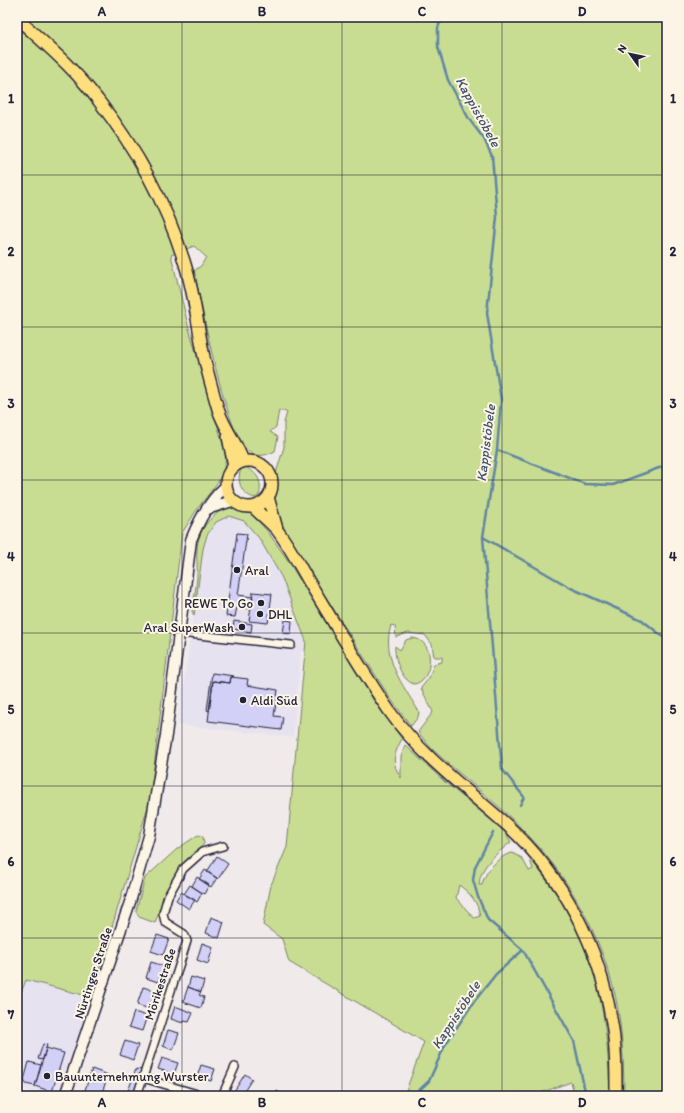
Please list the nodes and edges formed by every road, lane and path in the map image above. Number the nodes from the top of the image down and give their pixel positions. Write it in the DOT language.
graph roads {
  1 [pos="17,18"];
  2 [pos="239,463"];
  3 [pos="225,486"];
  4 [pos="268,497"];
  5 [pos="232,501"];
  6 [pos="254,507"];
  7 [pos="207,509"];
  8 [pos="277,530"];
  9 [pos="180,633"];
  10 [pos="291,645"];
  11 [pos="223,846"];
  12 [pos="235,1067"];
  13 [pos="143,1078"];
  14 [pos="65,1096"];
  15 [pos="137,1096"];
  16 [pos="204,1096"];
  17 [pos="222,1096"];
  18 [pos="616,1096"];
  1 -- 2 [label="main road"];
  2 -- 3 [label="main road"];
  2 -- 4 [label="main road"];
  3 -- 5 [label="main road"];
  3 -- 7 [label="street, Nürtinger Straße"];
  4 -- 6 [label="main road"];
  4 -- 8 [label="main road"];
  5 -- 6 [label="main road"];
  5 -- 7 [label="street"];
  6 -- 8 [label="main road"];
  7 -- 9 [label="street, Nürtinger Straße"];
  8 -- 18 [label="main road"];
  9 -- 10 [label="street"];
  9 -- 14 [label="street, Nürtinger Straße"];
  11 -- 13 [label="street, Mörikestraße"];
  12 -- 17 [label="street"];
  13 -- 15 [label="street, Mörikestraße"];
  13 -- 16 [label="street"];
}
